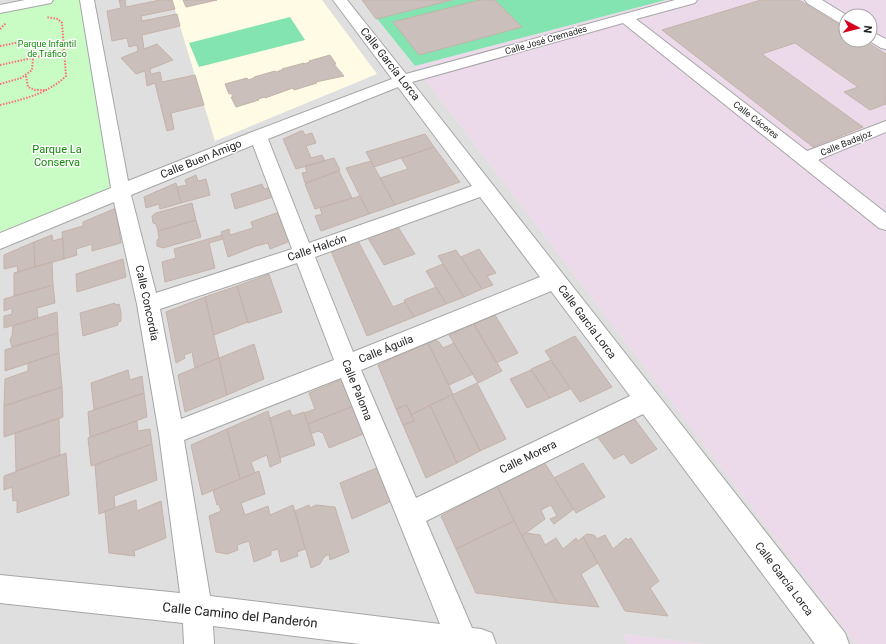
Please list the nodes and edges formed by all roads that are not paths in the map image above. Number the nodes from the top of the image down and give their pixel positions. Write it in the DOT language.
graph roads {
  1 [pos="46,0"];
  2 [pos="87,0"];
  3 [pos="340,0"];
  4 [pos="690,0"];
  5 [pos="812,0"];
  6 [pos="0,9"];
  7 [pos="838,16"];
  8 [pos="625,18"];
  9 [pos="403,80"];
  10 [pos="886,126"];
  11 [pos="258,136"];
  12 [pos="805,159"];
  13 [pos="484,188"];
  14 [pos="121,192"];
  15 [pos="886,223"];
  16 [pos="0,242"];
  17 [pos="303,253"];
  18 [pos="555,280"];
  19 [pos="148,304"];
  20 [pos="347,365"];
  21 [pos="647,400"];
  22 [pos="171,434"];
  23 [pos="409,514"];
  24 [pos="0,589"];
  25 [pos="197,609"];
  26 [pos="454,642"];
  27 [pos="199,644"];
  28 [pos="834,644"];
  1 -- 6 [label="street"];
  2 -- 14 [label="street, Calle Concordia"];
  3 -- 9 [label="street, Calle García Lorca"];
  4 -- 8 [label="street, Calle José Cremades"];
  5 -- 7 [label="street"];
  8 -- 9 [label="street, Calle José Cremades"];
  8 -- 12 [label="street, Calle Cáceres"];
  9 -- 11 [label="street, Calle Buen Amigo"];
  9 -- 13 [label="street, Calle García Lorca"];
  10 -- 12 [label="street, Calle Badajoz"];
  11 -- 14 [label="street, Calle Buen Amigo"];
  11 -- 17 [label="street, Calle Paloma"];
  12 -- 15 [label="street, Calle Cáceres"];
  13 -- 17 [label="street, Calle Halcón"];
  13 -- 18 [label="street, Calle García Lorca"];
  14 -- 16 [label="street, Calle Buen Amigo"];
  14 -- 19 [label="street, Calle Concordia"];
  17 -- 19 [label="street, Calle Halcón"];
  17 -- 20 [label="street, Calle Paloma"];
  18 -- 20 [label="street, Calle Águila"];
  18 -- 21 [label="street, Calle García Lorca"];
  19 -- 22 [label="street, Calle Concordia"];
  20 -- 22 [label="street, Calle Águila"];
  20 -- 23 [label="street, Calle Paloma"];
  21 -- 23 [label="street, Calle Morera"];
  21 -- 28 [label="street, Calle García Lorca"];
  22 -- 25 [label="street, Calle Concordia"];
  23 -- 26 [label="street, Calle Paloma"];
  24 -- 25 [label="street, Calle Camino del Panderón"];
  25 -- 26 [label="street, Calle Camino del Panderón"];
  25 -- 27 [label="street, Calle Concordia"];
}
